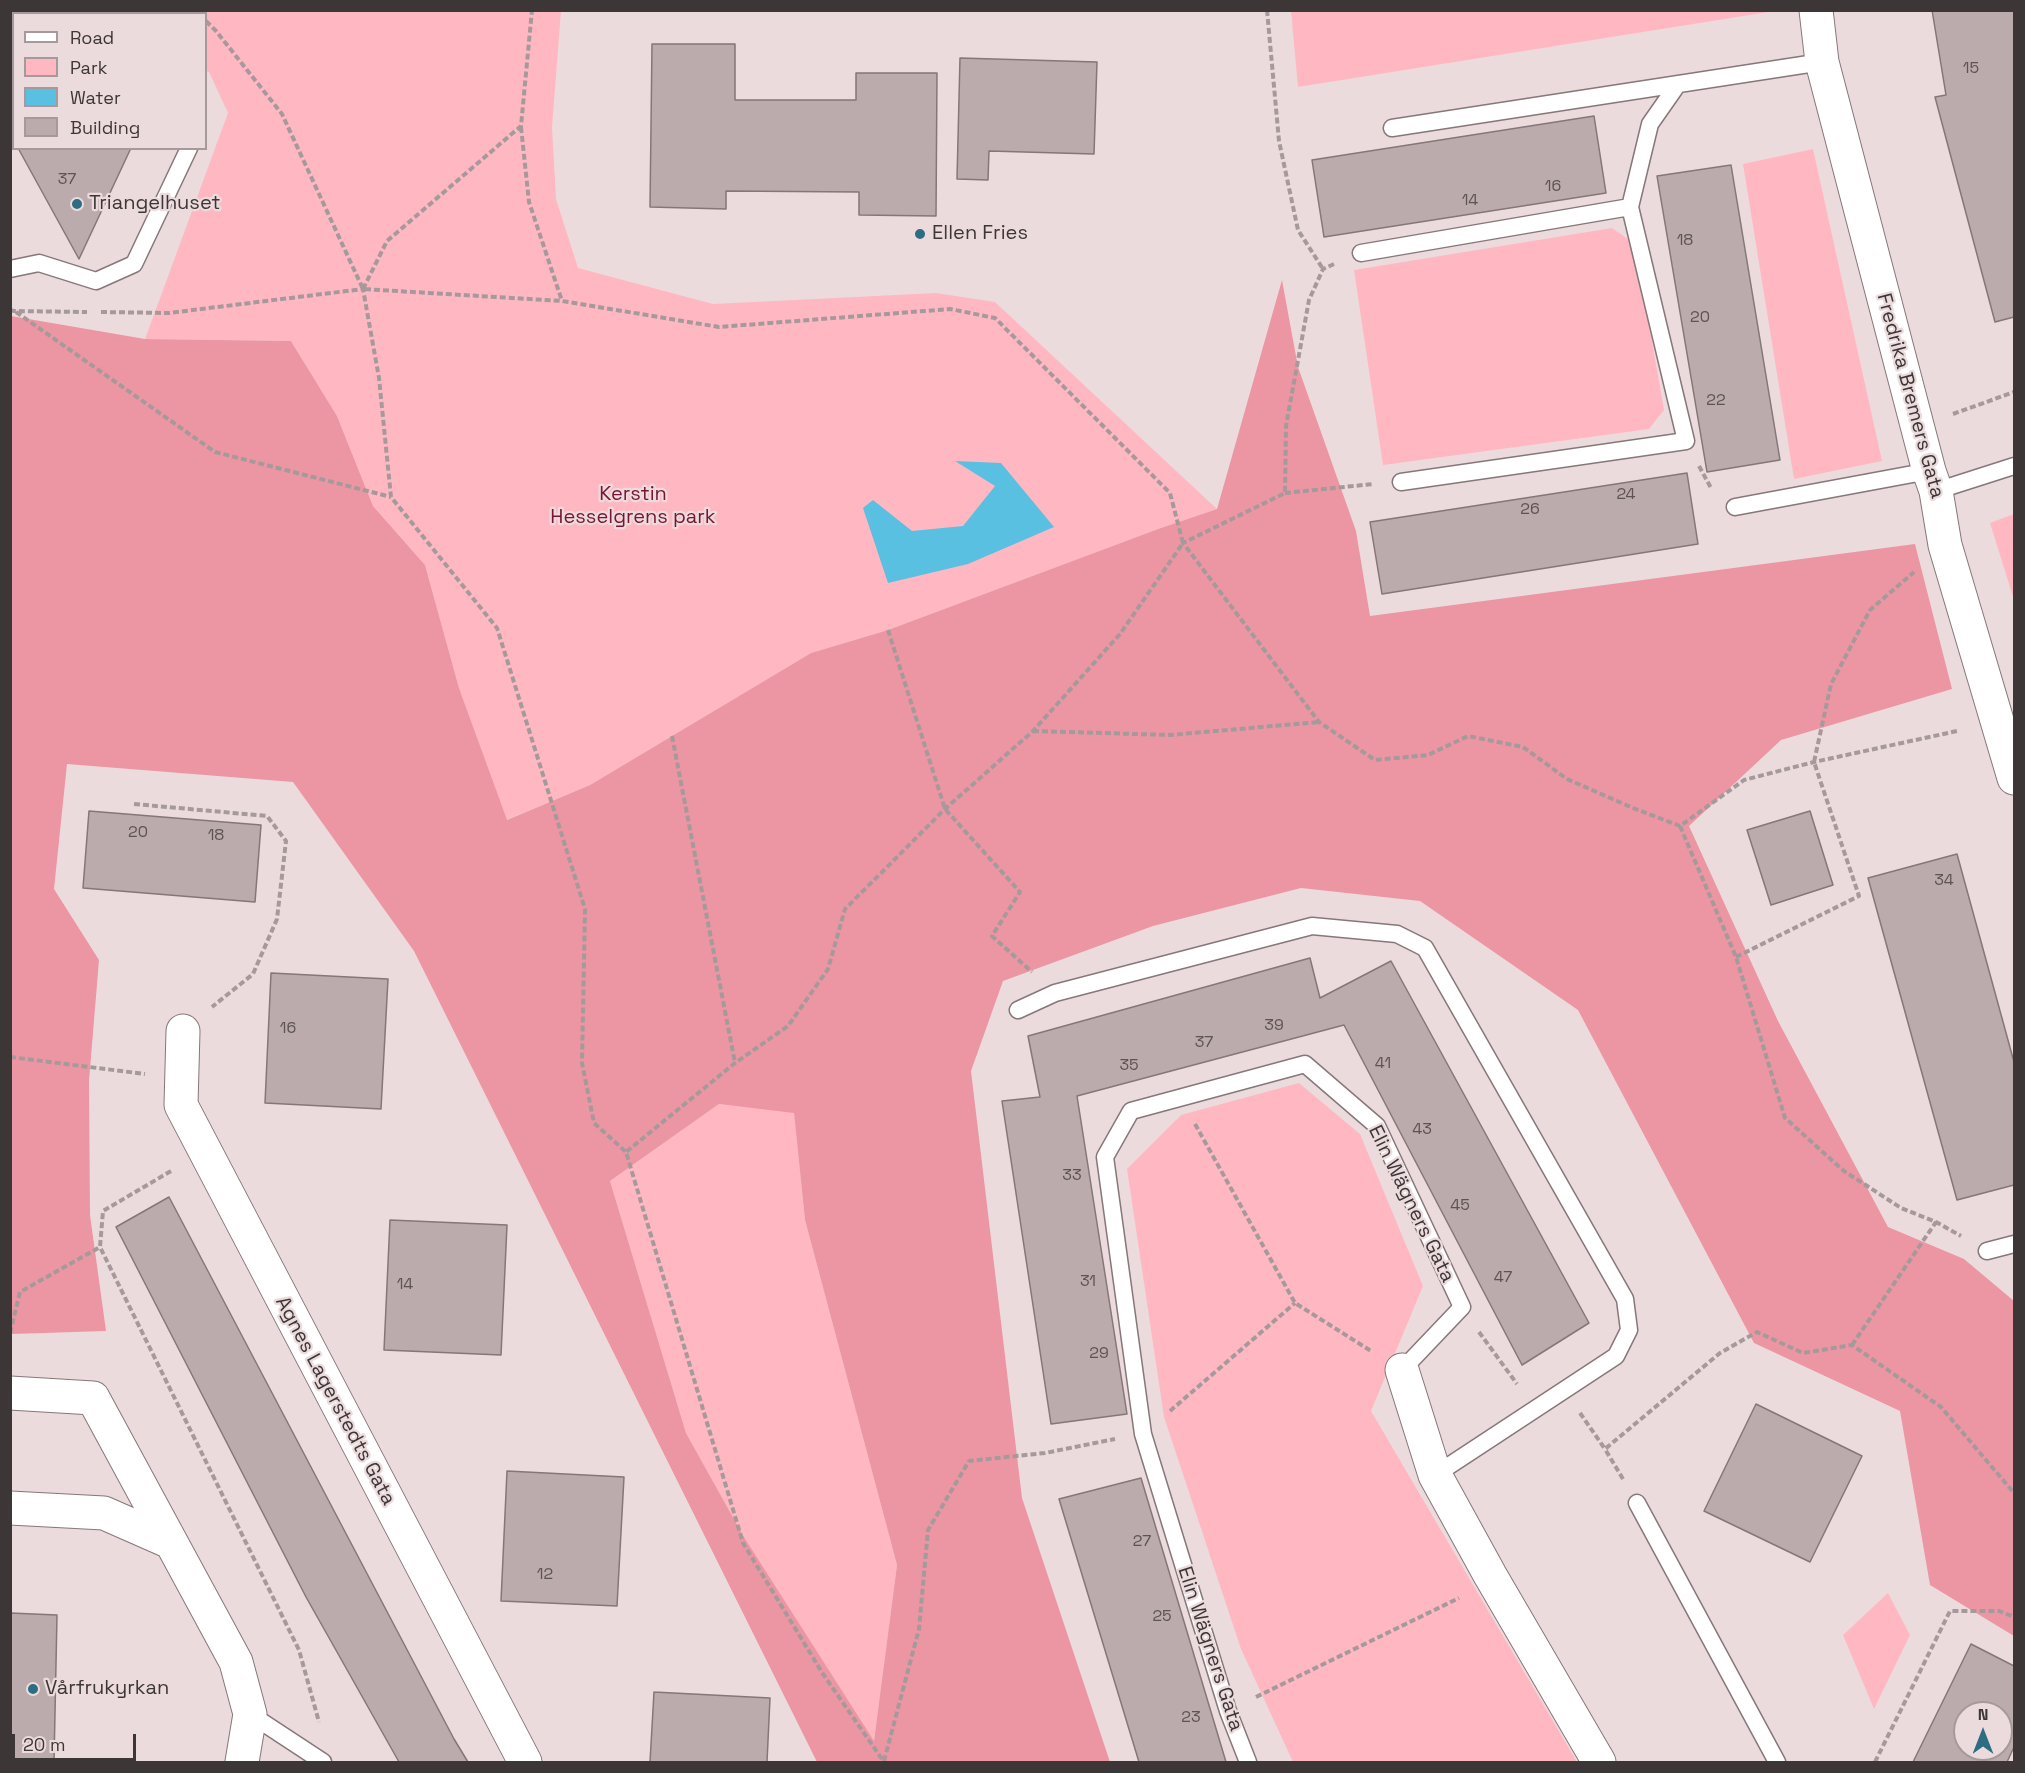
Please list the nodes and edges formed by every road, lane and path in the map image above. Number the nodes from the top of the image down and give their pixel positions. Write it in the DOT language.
graph roads {
  1 [pos="532,10"];
  2 [pos="1267,10"];
  3 [pos="1816,10"];
  4 [pos="207,22"];
  5 [pos="1822,62"];
  6 [pos="1678,84"];
  7 [pos="521,126"];
  8 [pos="1392,128"];
  9 [pos="188,150"];
  10 [pos="1630,207"];
  11 [pos="1361,253"];
  12 [pos="10,269"];
  13 [pos="1323,269"];
  14 [pos="363,289"];
  15 [pos="562,301"];
  16 [pos="12,311"];
  17 [pos="2014,392"];
  18 [pos="1918,426"];
  19 [pos="1686,441"];
  20 [pos="2014,466"];
  21 [pos="1933,481"];
  22 [pos="1401,482"];
  23 [pos="1285,493"];
  24 [pos="391,497"];
  25 [pos="1735,507"];
  26 [pos="1183,543"];
  27 [pos="1945,545"];
  28 [pos="888,630"];
  29 [pos="1319,722"];
  30 [pos="1033,731"];
  31 [pos="1958,731"];
  32 [pos="672,736"];
  33 [pos="1814,762"];
  34 [pos="2014,778"];
  35 [pos="134,804"];
  36 [pos="945,809"];
  37 [pos="1680,826"];
  38 [pos="1736,957"];
  39 [pos="1055,993"];
  40 [pos="1018,1010"];
  41 [pos="183,1031"];
  42 [pos="10,1057"];
  43 [pos="735,1063"];
  44 [pos="181,1078"];
  45 [pos="1180,1097"];
  46 [pos="206,1150"];
  47 [pos="626,1152"];
  48 [pos="1936,1222"];
  49 [pos="2014,1245"];
  50 [pos="100,1247"];
  51 [pos="1987,1251"];
  52 [pos="1295,1303"];
  53 [pos="1462,1307"];
  54 [pos="10,1333"];
  55 [pos="1852,1345"];
  56 [pos="1402,1371"];
  57 [pos="1564,1390"];
  58 [pos="10,1393"];
  59 [pos="1535,1410"];
  60 [pos="1143,1434"];
  61 [pos="1605,1449"];
  62 [pos="1435,1475"];
  63 [pos="2014,1493"];
  64 [pos="1638,1503"];
  65 [pos="10,1508"];
  66 [pos="170,1542"];
  67 [pos="1456,1601"];
  68 [pos="2014,1617"];
  69 [pos="1228,1711"];
  70 [pos="250,1714"];
  71 [pos="321,1729"];
  72 [pos="242,1762"];
  73 [pos="323,1762"];
  74 [pos="525,1762"];
  75 [pos="884,1762"];
  76 [pos="1248,1762"];
  77 [pos="1599,1762"];
  78 [pos="1778,1762"];
  79 [pos="1875,1762"];
  1 -- 7 [label="path"];
  2 -- 13 [label="path"];
  3 -- 5 [label="street, Fredrika Bremers Gata"];
  4 -- 14 [label="path"];
  5 -- 6 [label="lane"];
  5 -- 18 [label="street, Fredrika Bremers Gata"];
  6 -- 8 [label="lane"];
  6 -- 10 [label="lane"];
  7 -- 14 [label="path"];
  7 -- 15 [label="path"];
  9 -- 12 [label="lane"];
  10 -- 11 [label="lane"];
  10 -- 19 [label="lane"];
  11 -- 13 [label="path"];
  13 -- 23 [label="path"];
  14 -- 15 [label="path"];
  14 -- 16 [label="path"];
  14 -- 24 [label="path"];
  15 -- 26 [label="path"];
  16 -- 24 [label="path"];
  17 -- 18 [label="path"];
  18 -- 21 [label="street, Fredrika Bremers Gata"];
  19 -- 22 [label="lane"];
  19 -- 25 [label="path"];
  20 -- 21 [label="lane"];
  21 -- 25 [label="lane"];
  21 -- 27 [label="street, Fredrika Bremers Gata"];
  22 -- 23 [label="path"];
  23 -- 26 [label="path"];
  24 -- 47 [label="path"];
  26 -- 29 [label="path"];
  26 -- 30 [label="path"];
  27 -- 33 [label="path"];
  27 -- 34 [label="street, Fredrika Bremers Gata"];
  28 -- 36 [label="path"];
  29 -- 30 [label="path"];
  29 -- 37 [label="path"];
  30 -- 36 [label="path"];
  31 -- 33 [label="path"];
  32 -- 43 [label="path"];
  33 -- 37 [label="path"];
  33 -- 38 [label="path"];
  35 -- 41 [label="path"];
  36 -- 39 [label="path"];
  36 -- 43 [label="path"];
  37 -- 38 [label="path"];
  38 -- 48 [label="path"];
  39 -- 40 [label="lane"];
  39 -- 57 [label="lane"];
  41 -- 44 [label="street, Agnes Lagerstedts Gata"];
  42 -- 44 [label="path"];
  43 -- 47 [label="path"];
  44 -- 46 [label="street, Agnes Lagerstedts Gata"];
  45 -- 52 [label="path"];
  45 -- 53 [label="lane, Elin Wägners Gata"];
  45 -- 60 [label="lane, Elin Wägners Gata"];
  46 -- 50 [label="path"];
  46 -- 74 [label="street, Agnes Lagerstedts Gata"];
  47 -- 75 [label="path"];
  48 -- 51 [label="path"];
  48 -- 55 [label="path"];
  49 -- 51 [label="lane"];
  50 -- 54 [label="path"];
  50 -- 71 [label="path"];
  52 -- 56 [label="path"];
  52 -- 60 [label="path"];
  53 -- 56 [label="lane, Elin Wägners Gata"];
  53 -- 59 [label="path"];
  55 -- 61 [label="path"];
  55 -- 63 [label="path"];
  56 -- 62 [label="street"];
  57 -- 59 [label="lane"];
  57 -- 61 [label="path"];
  58 -- 66 [label="street"];
  59 -- 62 [label="lane"];
  60 -- 69 [label="lane, Elin Wägners Gata"];
  60 -- 75 [label="path"];
  61 -- 64 [label="path"];
  62 -- 77 [label="street"];
  64 -- 78 [label="lane"];
  65 -- 66 [label="street"];
  66 -- 70 [label="street"];
  67 -- 69 [label="path"];
  68 -- 79 [label="path"];
  69 -- 76 [label="lane, Elin Wägners Gata"];
  70 -- 72 [label="street"];
  70 -- 73 [label="lane"];
}
